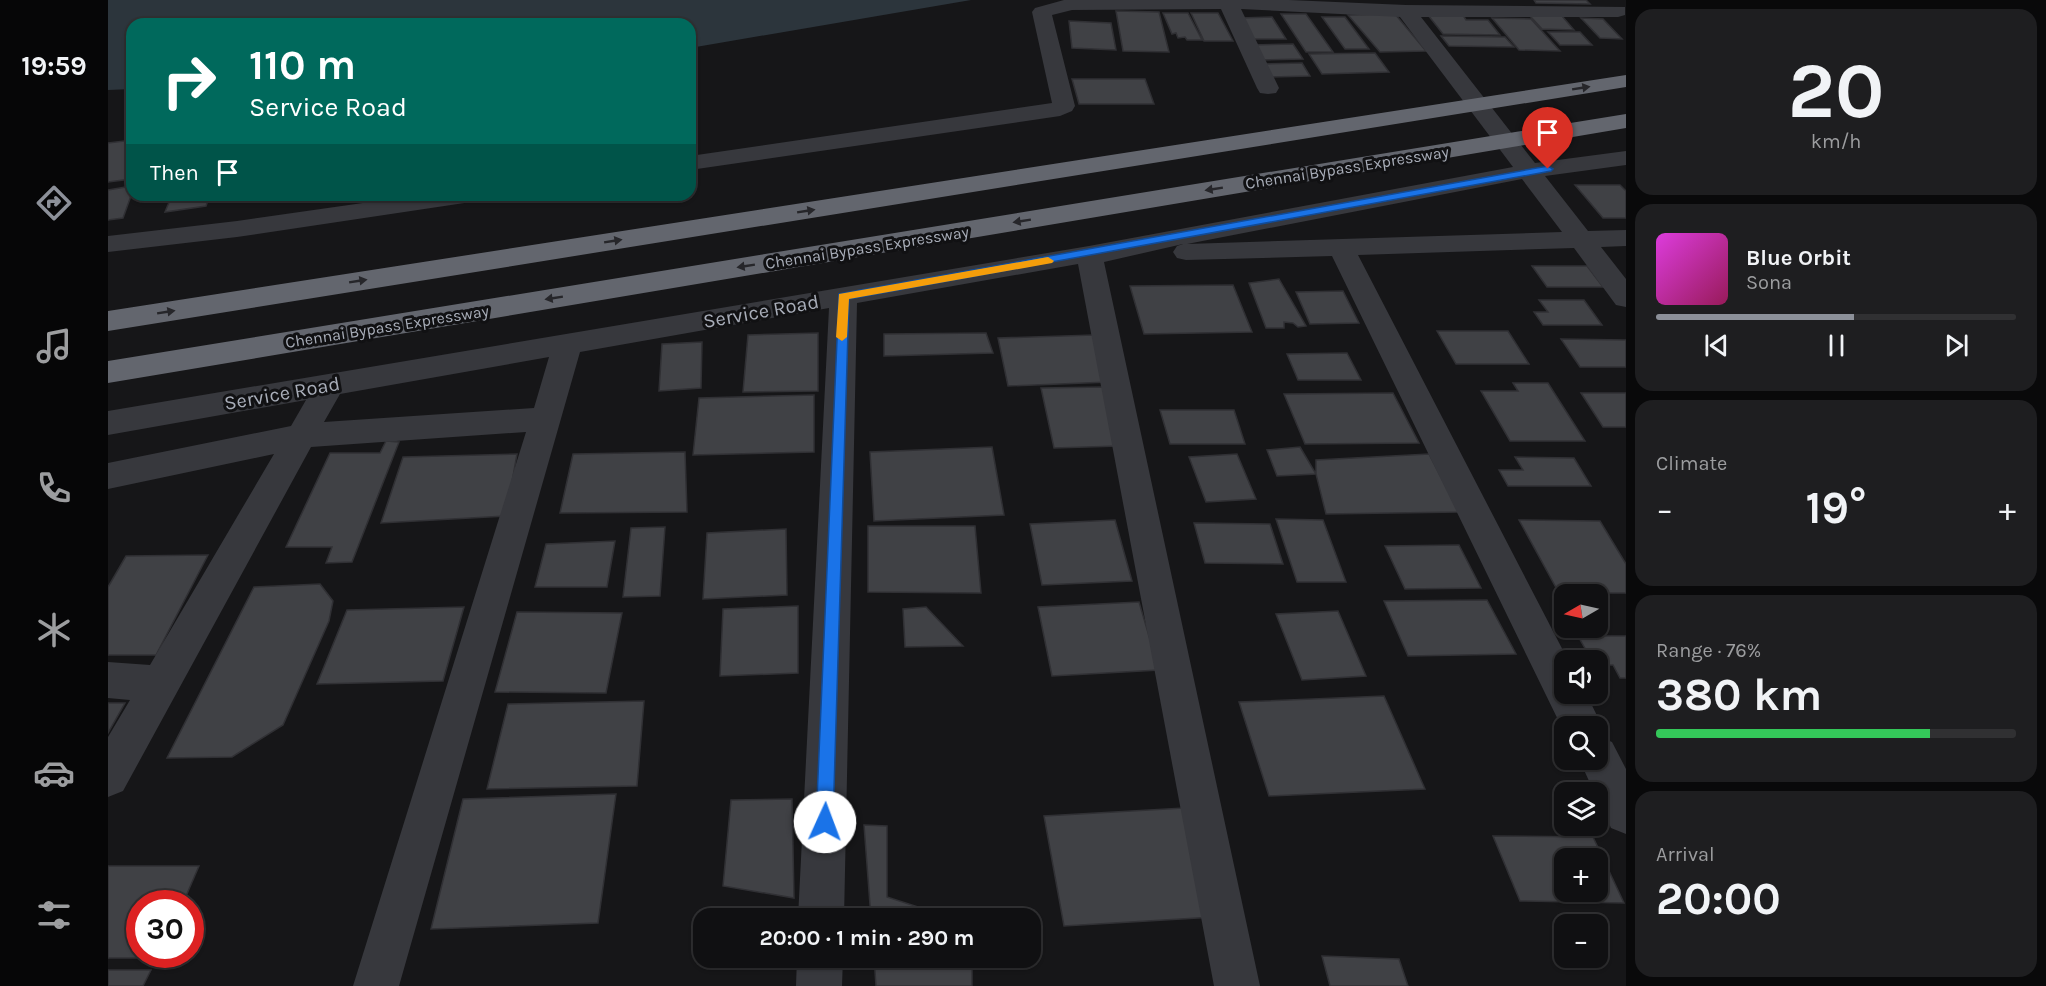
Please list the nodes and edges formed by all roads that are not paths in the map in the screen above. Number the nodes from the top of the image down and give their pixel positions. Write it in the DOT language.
graph roads {
  1 [pos="1606,0"];
  2 [pos="1070,2"];
  3 [pos="1227,2"];
  4 [pos="1406,11"];
  5 [pos="1626,81"];
  6 [pos="1268,88"];
  7 [pos="1626,122"];
  8 [pos="1626,158"];
  9 [pos="696,162"];
  10 [pos="1528,171"];
  11 [pos="430,201"];
  12 [pos="1626,238"];
  13 [pos="1581,240"];
  14 [pos="108,244"];
  15 [pos="1341,249"];
  16 [pos="1089,254"];
  17 [pos="843,296"];
  18 [pos="1626,298"];
  19 [pos="108,321"];
  20 [pos="568,344"];
  21 [pos="108,372"];
  22 [pos="330,385"];
  23 [pos="546,419"];
  24 [pos="112,427"];
  25 [pos="301,436"];
  26 [pos="108,476"];
  27 [pos="1554,670"];
  28 [pos="108,680"];
  29 [pos="160,684"];
  30 [pos="1605,770"];
  31 [pos="108,776"];
  32 [pos="1626,813"];
  33 [pos="821,908"];
  34 [pos="820,968"];
  35 [pos="376,986"];
  36 [pos="819,986"];
  37 [pos="1237,986"];
  1 -- 4 [label="street"];
  2 -- 3 [label="street"];
  2 -- 9 [label="street"];
  3 -- 4 [label="street"];
  3 -- 6 [label="street"];
  4 -- 10 [label="street"];
  19 -- 5 [label="highway, one-way"];
  7 -- 21 [label="highway, Chennai Bypass Expressway, one-way"];
  8 -- 10 [label="street, Service Road"];
  10 -- 13 [label="street"];
  10 -- 16 [label="street, Service Road"];
  11 -- 14 [label="street"];
  12 -- 13 [label="street"];
  13 -- 15 [label="street"];
  13 -- 18 [label="street"];
  15 -- 16 [label="street"];
  15 -- 27 [label="street"];
  16 -- 17 [label="street, Service Road"];
  16 -- 37 [label="street"];
  17 -- 20 [label="street, Service Road"];
  17 -- 33 [label="street"];
  20 -- 22 [label="street, Service Road"];
  20 -- 23 [label="street"];
  22 -- 24 [label="street, Service Road"];
  22 -- 25 [label="street"];
  23 -- 25 [label="street"];
  23 -- 35 [label="street"];
  25 -- 26 [label="street"];
  25 -- 29 [label="street"];
  28 -- 29 [label="street"];
  29 -- 31 [label="street"];
  30 -- 32 [label="street"];
  34 -- 36 [label="street"];
}
